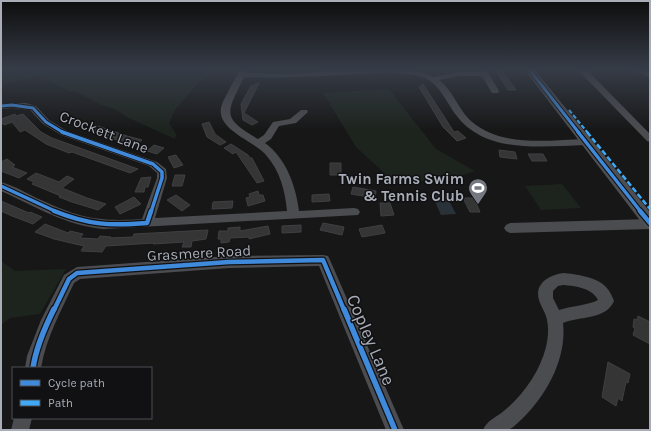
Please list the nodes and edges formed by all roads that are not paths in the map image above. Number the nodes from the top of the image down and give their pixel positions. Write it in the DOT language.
graph roads {
  1 [pos="234,89"];
  2 [pos="443,89"];
  3 [pos="544,89"];
  4 [pos="601,89"];
  5 [pos="1,106"];
  6 [pos="304,112"];
  7 [pos="650,139"];
  8 [pos="586,142"];
  9 [pos="258,143"];
  10 [pos="1,186"];
  11 [pos="354,212"];
  12 [pos="293,215"];
  13 [pos="148,223"];
  14 [pos="650,223"];
  15 [pos="510,228"];
  16 [pos="323,260"];
  17 [pos="555,318"];
  18 [pos="33,367"];
  19 [pos="22,419"];
  20 [pos="20,430"];
  21 [pos="395,430"];
  22 [pos="492,430"];
  1 -- 9 [label="street"];
  2 -- 8 [label="street"];
  3 -- 8 [label="main road"];
  4 -- 7 [label="street"];
  5 -- 13 [label="street, Crockett Lane"];
  6 -- 9 [label="street"];
  8 -- 14 [label="main road"];
  9 -- 12 [label="street"];
  10 -- 13 [label="street"];
  11 -- 12 [label="street"];
  12 -- 13 [label="street"];
  14 -- 15 [label="street"];
  16 -- 18 [label="street, Grasmere Road"];
  16 -- 21 [label="street, Copley Lane"];
  17 -- 22 [label="street"];
  19 -- 20 [label="street"];
}
